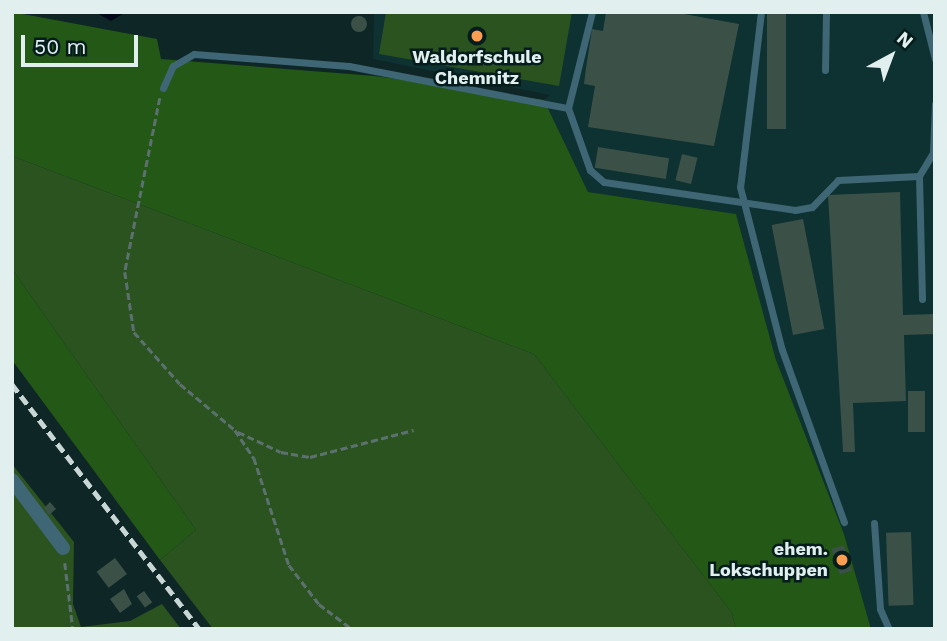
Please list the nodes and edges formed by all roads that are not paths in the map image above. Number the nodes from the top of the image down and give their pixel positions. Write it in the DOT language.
graph roads {
  1 [pos="592,12"];
  2 [pos="761,12"];
  3 [pos="826,12"];
  4 [pos="923,12"];
  5 [pos="935,59"];
  6 [pos="825,70"];
  7 [pos="163,88"];
  8 [pos="935,104"];
  9 [pos="568,108"];
  10 [pos="919,176"];
  11 [pos="743,203"];
  12 [pos="922,299"];
  13 [pos="12,480"];
  14 [pos="844,522"];
  15 [pos="874,523"];
  16 [pos="63,548"];
  17 [pos="889,629"];
  1 -- 9 [label="lane"];
  2 -- 11 [label="lane"];
  3 -- 6 [label="lane"];
  4 -- 5 [label="lane"];
  7 -- 9 [label="lane"];
  8 -- 10 [label="lane"];
  9 -- 11 [label="lane"];
  10 -- 11 [label="lane"];
  10 -- 12 [label="lane"];
  11 -- 14 [label="lane"];
  13 -- 16 [label="street"];
  15 -- 17 [label="lane"];
}
